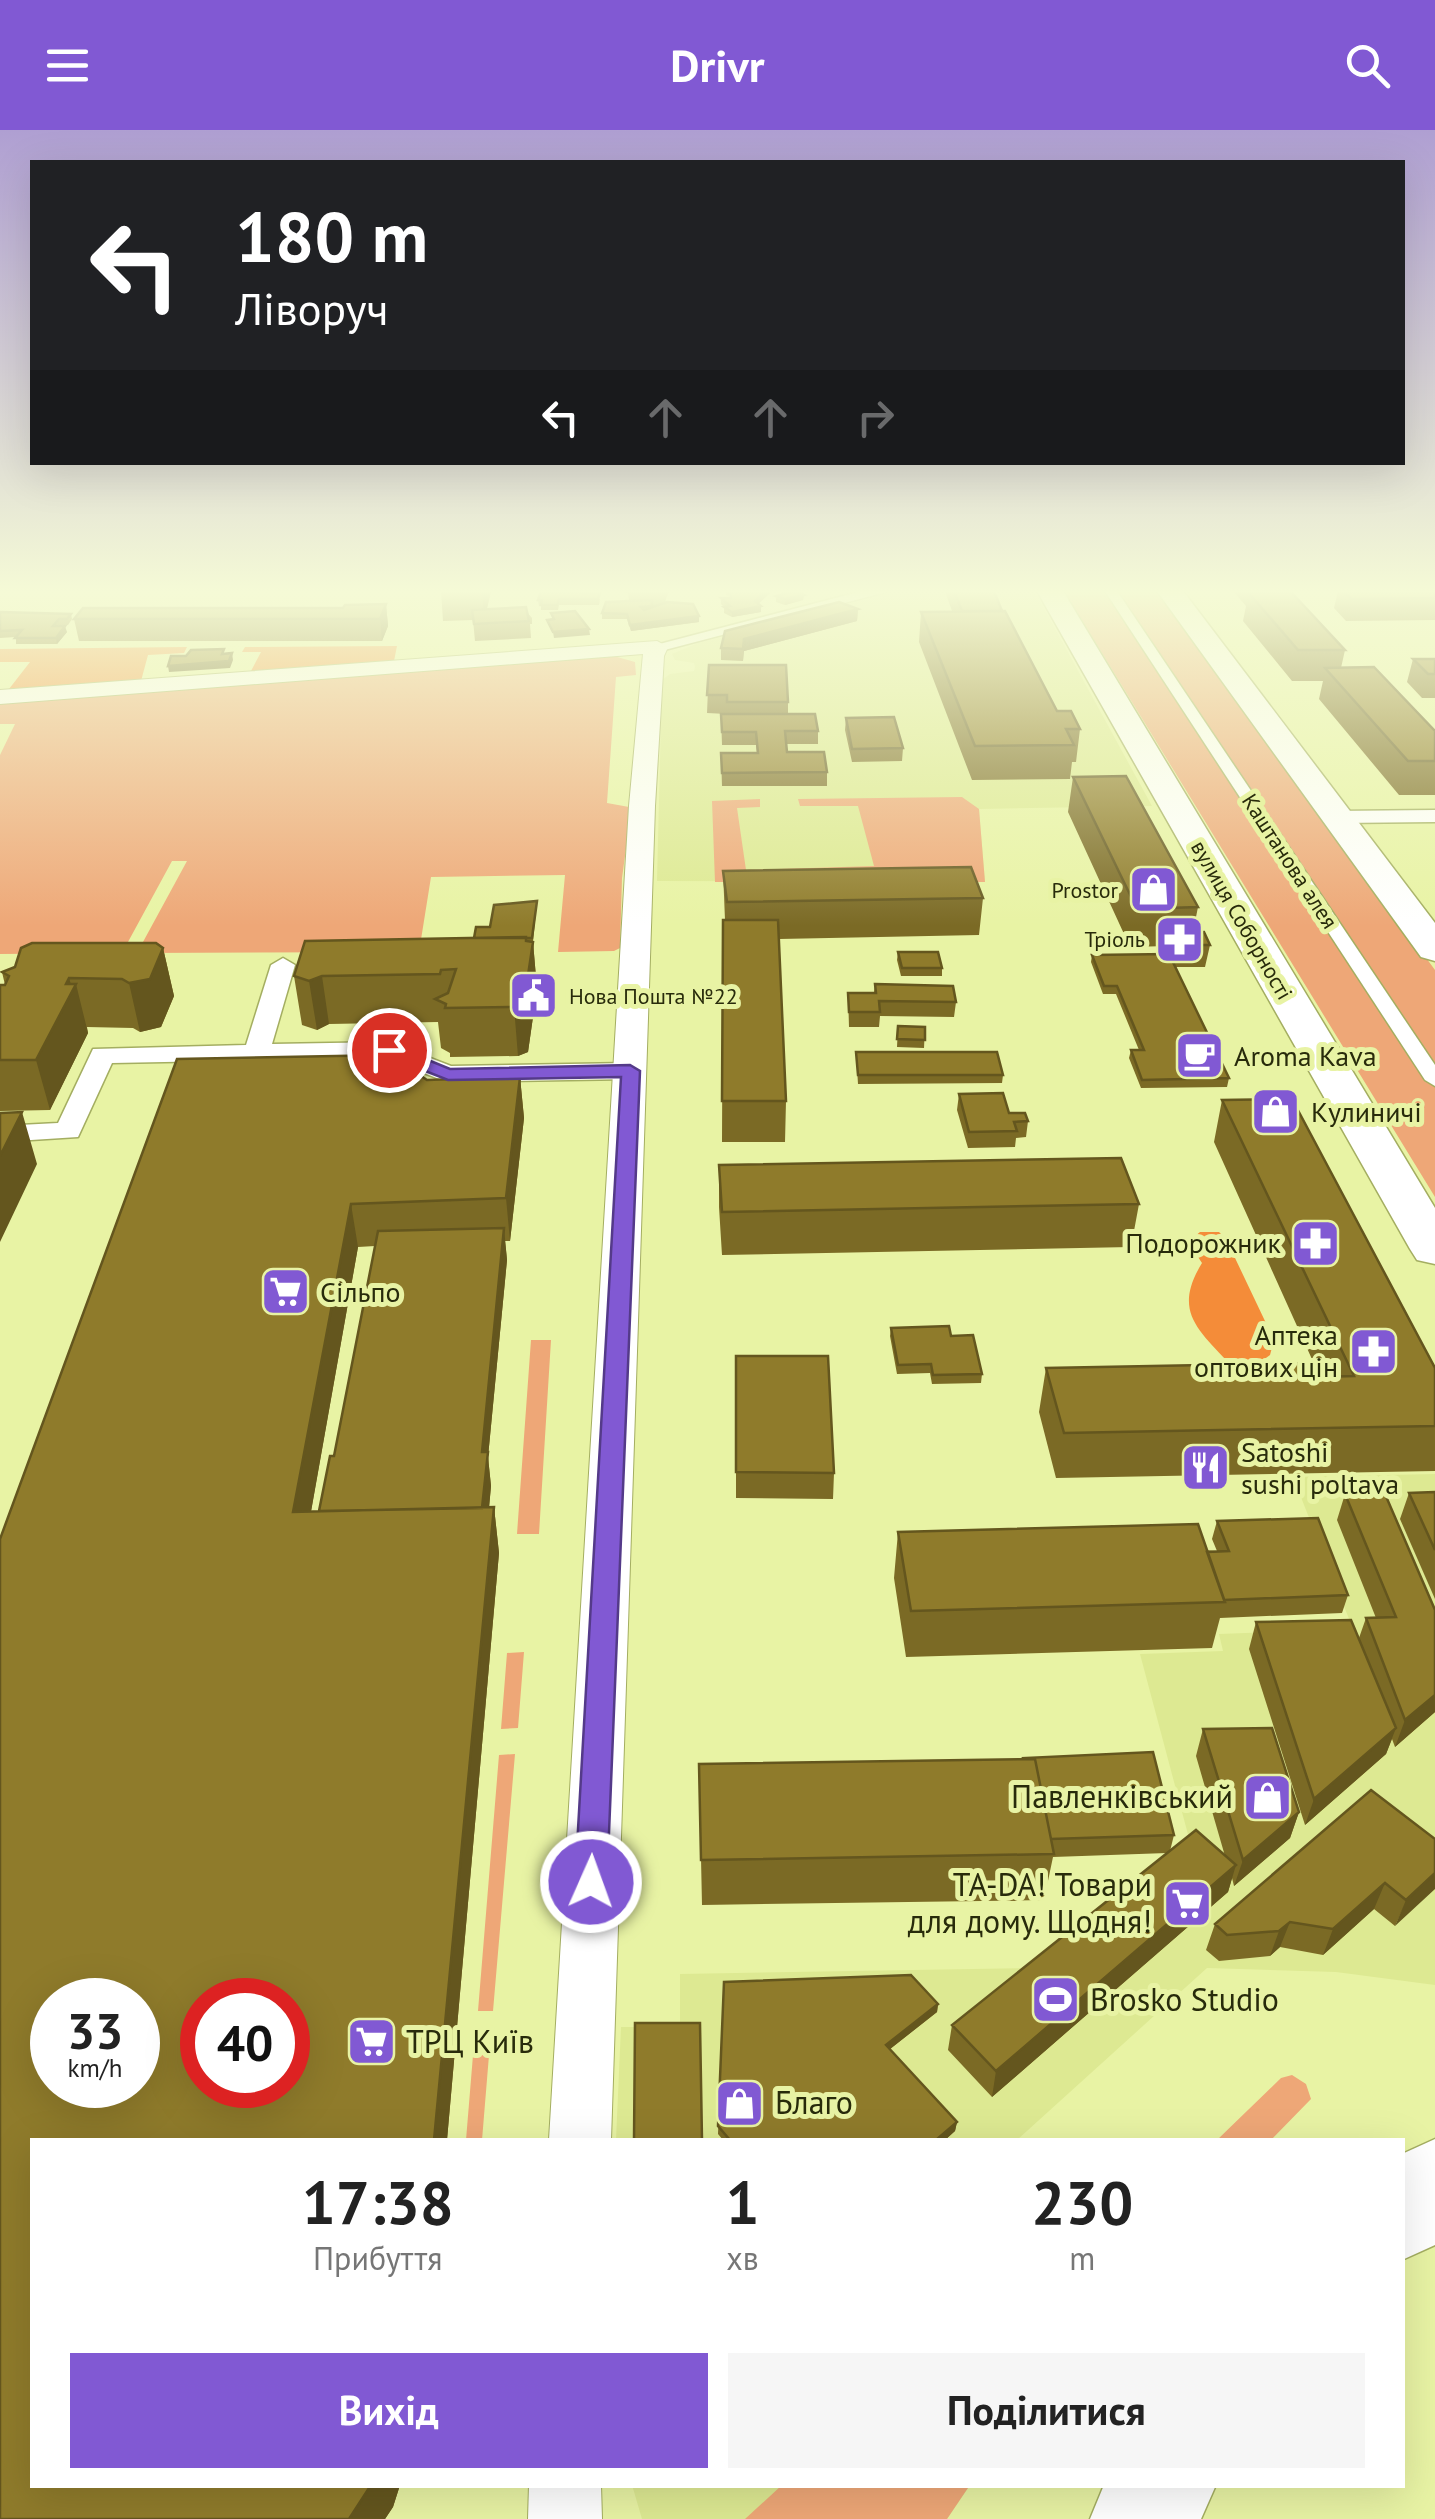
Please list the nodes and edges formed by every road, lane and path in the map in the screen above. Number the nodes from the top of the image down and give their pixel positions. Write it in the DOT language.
graph roads {
  1 [pos="649,702"];
  2 [pos="1115,702"];
  3 [pos="1185,702"];
  4 [pos="1253,702"];
  5 [pos="1435,816"];
  6 [pos="1338,817"];
  7 [pos="1435,949"];
  8 [pos="283,966"];
  9 [pos="257,1052"];
  10 [pos="630,1071"];
  11 [pos="1435,1080"];
  12 [pos="0,1134"];
  13 [pos="1435,1249"];
  14 [pos="580,2138"];
  15 [pos="1435,2181"];
  16 [pos="1405,2215"];
  17 [pos="565,2488"];
  18 [pos="1165,2488"];
  19 [pos="565,2519"];
  20 [pos="1138,2519"];
  1 -- 10 [label="street"];
  2 -- 13 [label="main road, вулиця Соборності"];
  3 -- 11 [label="street, Каштанова алея"];
  4 -- 6 [label="main road"];
  5 -- 6 [label="street"];
  6 -- 7 [label="main road"];
  8 -- 9 [label="street"];
  9 -- 10 [label="street"];
  9 -- 12 [label="street"];
  10 -- 14 [label="street"];
  15 -- 16 [label="main road"];
  17 -- 19 [label="street"];
  18 -- 20 [label="main road"];
}
